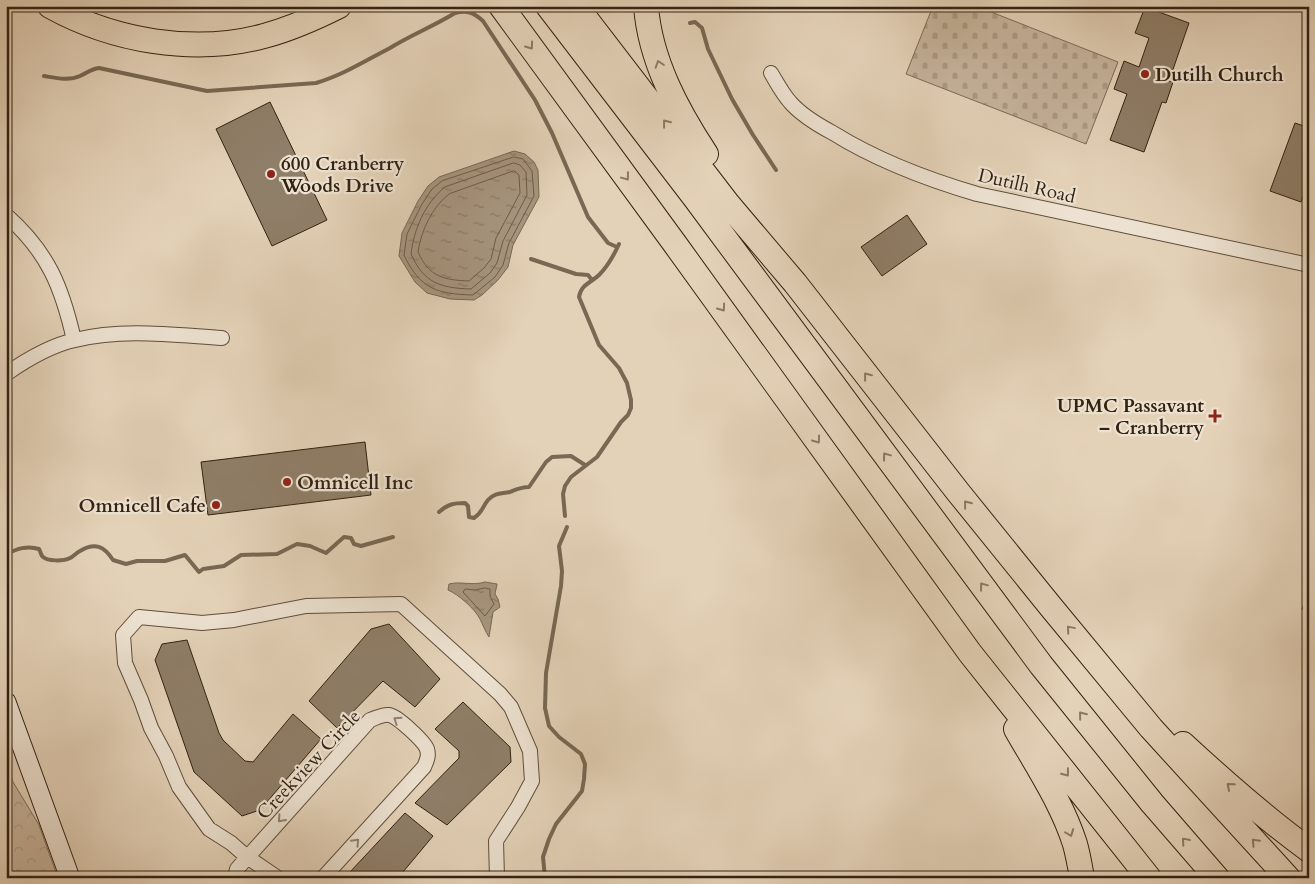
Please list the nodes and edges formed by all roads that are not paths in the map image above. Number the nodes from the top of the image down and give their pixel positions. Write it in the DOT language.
graph roads {
  1 [pos="50,6"];
  2 [pos="80,6"];
  3 [pos="308,6"];
  4 [pos="339,6"];
  5 [pos="501,6"];
  6 [pos="548,6"];
  7 [pos="576,6"];
  8 [pos="646,6"];
  9 [pos="771,73"];
  10 [pos="6,215"];
  11 [pos="1309,266"];
  12 [pos="795,283"];
  13 [pos="222,338"];
  14 [pos="74,340"];
  15 [pos="6,374"];
  16 [pos="970,653"];
  17 [pos="1102,667"];
  18 [pos="6,702"];
  19 [pos="1309,850"];
  20 [pos="247,858"];
  21 [pos="70,878"];
  22 [pos="235,878"];
  23 [pos="278,878"];
  24 [pos="323,878"];
  25 [pos="497,878"];
  26 [pos="1082,878"];
  27 [pos="1149,878"];
  28 [pos="1217,878"];
  29 [pos="1288,878"];
  1 -- 4 [label="highway"];
  2 -- 3 [label="highway"];
  5 -- 16 [label="highway, one-way"];
  28 -- 6 [label="highway, one-way"];
  12 -- 7 [label="highway, one-way"];
  12 -- 8 [label="highway, one-way"];
  9 -- 11 [label="street, Dutilh Road"];
  10 -- 14 [label="street"];
  17 -- 12 [label="highway, one-way"];
  13 -- 14 [label="street"];
  14 -- 15 [label="street"];
  16 -- 26 [label="highway, one-way"];
  16 -- 27 [label="highway, one-way"];
  19 -- 17 [label="highway, one-way"];
  29 -- 17 [label="highway, one-way"];
  18 -- 21 [label="street"];
  20 -- 22 [label="street, Creekview Circle"];
  20 -- 23 [label="street"];
  24 -- 20 [label="street, Creekview Circle, one-way"];
  20 -- 25 [label="street"];
}
